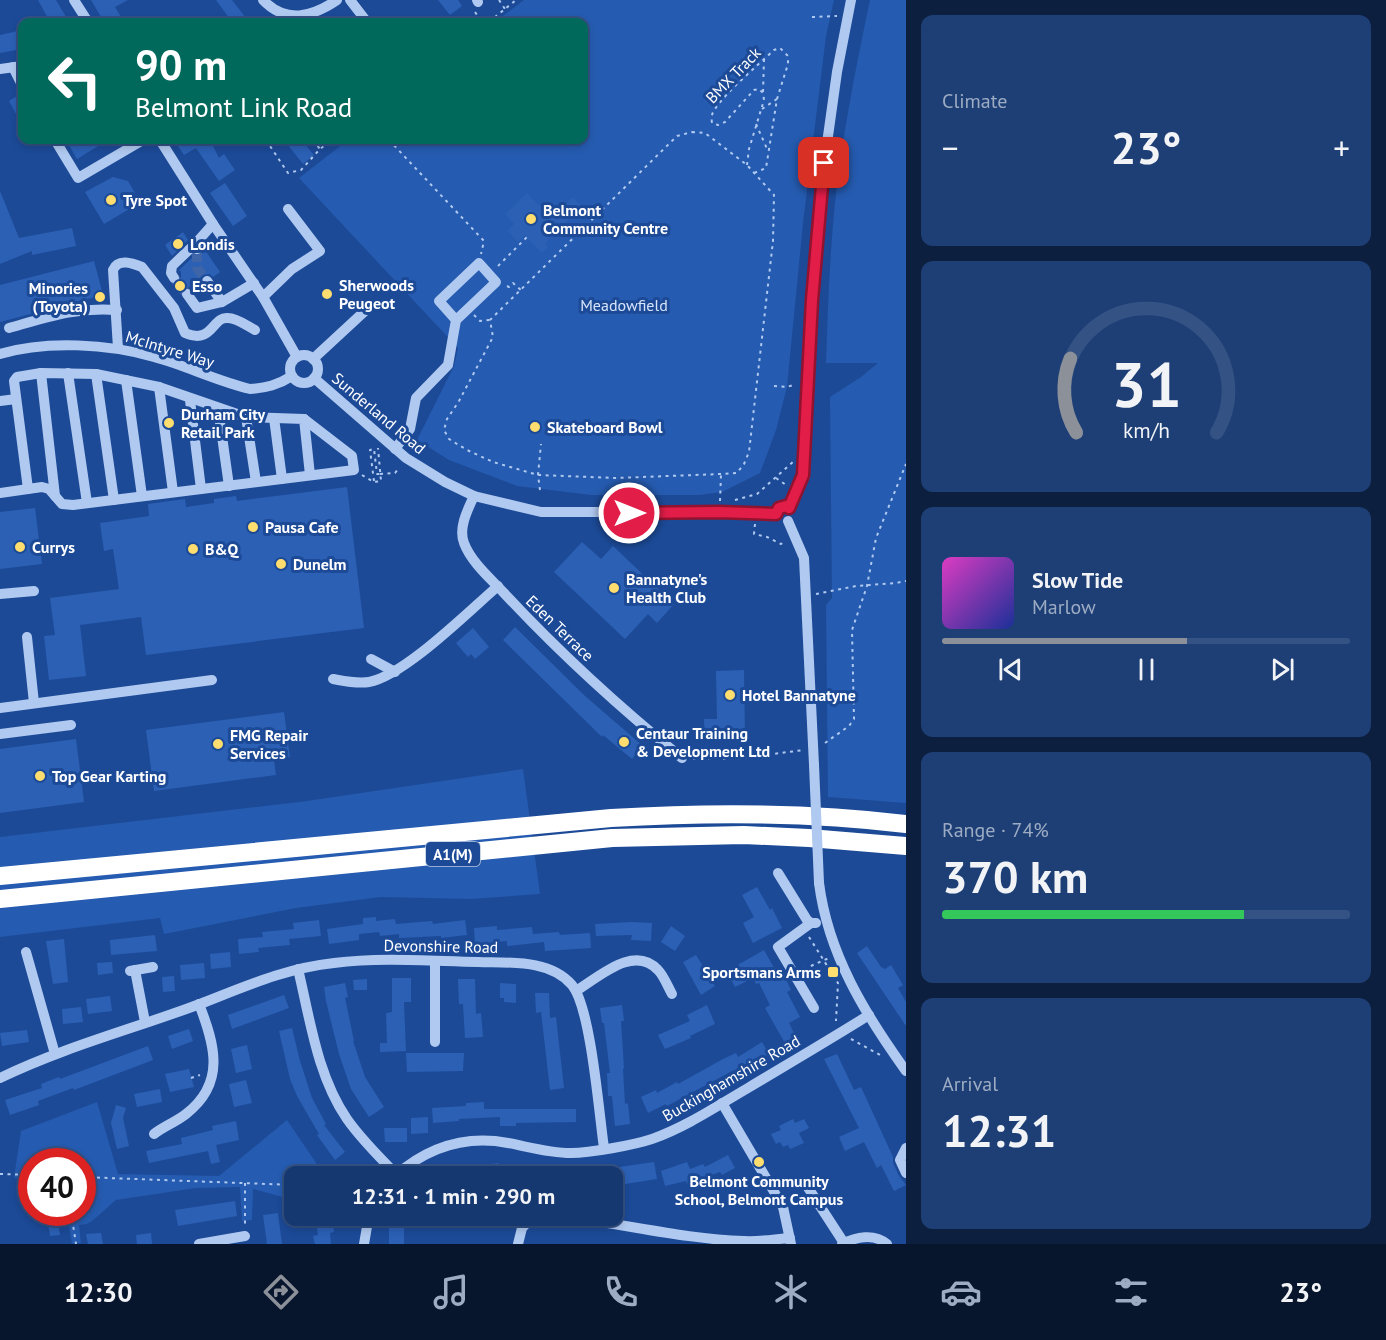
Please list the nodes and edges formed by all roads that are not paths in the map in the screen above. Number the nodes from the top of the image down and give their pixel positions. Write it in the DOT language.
graph roads {
  1 [pos="74,0"];
  2 [pos="263,0"];
  3 [pos="337,0"];
  4 [pos="350,0"];
  5 [pos="851,0"];
  6 [pos="85,18"];
  7 [pos="283,18"];
  8 [pos="289,18"];
  9 [pos="364,18"];
  10 [pos="18,66"];
  11 [pos="0,69"];
  12 [pos="57,144"];
  13 [pos="136,144"];
  14 [pos="163,144"];
  15 [pos="288,209"];
  16 [pos="213,224"];
  17 [pos="174,278"];
  18 [pos="207,281"];
  19 [pos="254,283"];
  20 [pos="187,294"];
  21 [pos="263,297"];
  22 [pos="222,302"];
  23 [pos="117,310"];
  24 [pos="366,310"];
  25 [pos="456,320"];
  26 [pos="9,328"];
  27 [pos="255,330"];
  28 [pos="118,348"];
  29 [pos="0,354"];
  30 [pos="297,357"];
  31 [pos="313,359"];
  32 [pos="68,373"];
  33 [pos="41,374"];
  34 [pos="96,374"];
  35 [pos="292,376"];
  36 [pos="314,378"];
  37 [pos="126,380"];
  38 [pos="159,387"];
  39 [pos="15,399"];
  40 [pos="190,400"];
  41 [pos="0,401"];
  42 [pos="218,408"];
  43 [pos="246,417"];
  44 [pos="274,418"];
  45 [pos="304,419"];
  46 [pos="395,449"];
  47 [pos="310,475"];
  48 [pos="282,479"];
  49 [pos="256,482"];
  50 [pos="229,486"];
  51 [pos="28,489"];
  52 [pos="201,489"];
  53 [pos="173,492"];
  54 [pos="0,493"];
  55 [pos="142,496"];
  56 [pos="474,496"];
  57 [pos="55,497"];
  58 [pos="114,500"];
  59 [pos="87,503"];
  60 [pos="789,508"];
  61 [pos="776,514"];
  62 [pos="788,521"];
  63 [pos="498,586"];
  64 [pos="34,591"];
  65 [pos="0,594"];
  66 [pos="27,637"];
  67 [pos="371,659"];
  68 [pos="395,672"];
  69 [pos="333,679"];
  70 [pos="212,680"];
  71 [pos="34,703"];
  72 [pos="0,708"];
  73 [pos="72,725"];
  74 [pos="0,734"];
  75 [pos="681,758"];
  76 [pos="906,824"];
  77 [pos="906,846"];
  78 [pos="778,873"];
  79 [pos="0,876"];
  80 [pos="0,899"];
  81 [pos="826,922"];
  82 [pos="807,926"];
  83 [pos="26,952"];
  84 [pos="435,961"];
  85 [pos="153,968"];
  86 [pos="298,969"];
  87 [pos="576,991"];
  88 [pos="672,994"];
  89 [pos="199,1004"];
  90 [pos="814,1008"];
  91 [pos="869,1015"];
  92 [pos="145,1022"];
  93 [pos="435,1042"];
  94 [pos="55,1054"];
  95 [pos="906,1071"];
  96 [pos="0,1078"];
  97 [pos="722,1103"];
  98 [pos="152,1121"];
  99 [pos="167,1124"];
  100 [pos="154,1134"];
  101 [pos="604,1148"];
  102 [pos="906,1148"];
  103 [pos="388,1166"];
  104 [pos="408,1166"];
  105 [pos="906,1173"];
  106 [pos="807,1186"];
  107 [pos="367,1226"];
  108 [pos="524,1226"];
  109 [pos="619,1226"];
  110 [pos="245,1236"];
  111 [pos="790,1241"];
  112 [pos="200,1244"];
  113 [pos="364,1244"];
  114 [pos="518,1244"];
  115 [pos="843,1244"];
  116 [pos="886,1244"];
  1 -- 6 [label="street"];
  2 -- 7 [label="street"];
  3 -- 8 [label="street"];
  4 -- 9 [label="street"];
  5 -- 60 [label="street"];
  10 -- 11 [label="street"];
  12 -- 13 [label="street"];
  14 -- 16 [label="street"];
  15 -- 21 [label="street"];
  16 -- 17 [label="street"];
  16 -- 19 [label="street"];
  18 -- 22 [label="street"];
  19 -- 21 [label="street"];
  19 -- 22 [label="street"];
  20 -- 22 [label="street"];
  21 -- 30 [label="street"];
  23 -- 26 [label="street"];
  23 -- 27 [label="street"];
  23 -- 28 [label="street"];
  24 -- 31 [label="street"];
  25 -- 25 [label="street"];
  25 -- 46 [label="street"];
  28 -- 29 [label="street, McIntyre Way"];
  28 -- 35 [label="street, McIntyre Way"];
  30 -- 31 [label="street"];
  30 -- 35 [label="street"];
  31 -- 36 [label="street"];
  32 -- 33 [label="street"];
  32 -- 34 [label="street"];
  32 -- 59 [label="street"];
  33 -- 39 [label="street"];
  33 -- 57 [label="street"];
  34 -- 37 [label="street"];
  34 -- 58 [label="street"];
  35 -- 36 [label="street"];
  36 -- 46 [label="street, Sunderland Road"];
  37 -- 38 [label="street"];
  37 -- 55 [label="street"];
  38 -- 40 [label="street"];
  38 -- 53 [label="street"];
  39 -- 41 [label="street"];
  39 -- 51 [label="street"];
  40 -- 42 [label="street"];
  40 -- 52 [label="street"];
  42 -- 43 [label="street"];
  42 -- 50 [label="street"];
  43 -- 44 [label="street"];
  43 -- 49 [label="street"];
  44 -- 45 [label="street"];
  44 -- 48 [label="street"];
  45 -- 47 [label="street"];
  45 -- 47 [label="street"];
  46 -- 56 [label="street, Sunderland Road"];
  47 -- 48 [label="street"];
  48 -- 49 [label="street"];
  49 -- 50 [label="street"];
  50 -- 52 [label="street"];
  51 -- 54 [label="street"];
  51 -- 57 [label="street"];
  52 -- 53 [label="street"];
  53 -- 55 [label="street"];
  55 -- 58 [label="street"];
  56 -- 61 [label="street, Sunderland Road"];
  56 -- 63 [label="street, Eden Terrace"];
  57 -- 59 [label="street"];
  58 -- 59 [label="street"];
  60 -- 61 [label="street"];
  60 -- 62 [label="street"];
  61 -- 62 [label="street"];
  62 -- 81 [label="street, bridge"];
  63 -- 68 [label="street"];
  63 -- 75 [label="street, Eden Terrace"];
  64 -- 65 [label="street"];
  66 -- 71 [label="street"];
  67 -- 68 [label="street"];
  68 -- 69 [label="street"];
  70 -- 71 [label="street"];
  71 -- 72 [label="street"];
  73 -- 74 [label="street"];
  76 -- 79 [label="highway, A1(M)"];
  77 -- 80 [label="highway, A1(M)"];
  78 -- 82 [label="street"];
  81 -- 82 [label="street"];
  81 -- 91 [label="street"];
  82 -- 90 [label="street"];
  83 -- 94 [label="street"];
  84 -- 86 [label="street, Devonshire Road"];
  84 -- 87 [label="street, Devonshire Road"];
  84 -- 93 [label="street"];
  85 -- 92 [label="street"];
  86 -- 89 [label="street, Devonshire Road"];
  86 -- 103 [label="street"];
  87 -- 88 [label="street"];
  87 -- 101 [label="street, Devonshire Road"];
  89 -- 92 [label="street, Devonshire Road"];
  89 -- 99 [label="street"];
  91 -- 95 [label="street"];
  91 -- 97 [label="street, Buckinghamshire Road"];
  92 -- 94 [label="street, Devonshire Road"];
  94 -- 96 [label="street, Devonshire Road"];
  97 -- 101 [label="street, Buckinghamshire Road"];
  97 -- 111 [label="street"];
  98 -- 99 [label="street"];
  99 -- 100 [label="street"];
  101 -- 104 [label="street, Buckinghamshire Road"];
  102 -- 105 [label="street"];
  106 -- 115 [label="street"];
  107 -- 113 [label="street"];
  108 -- 114 [label="street"];
  109 -- 111 [label="street"];
  110 -- 112 [label="street"];
  115 -- 116 [label="street"];
}
